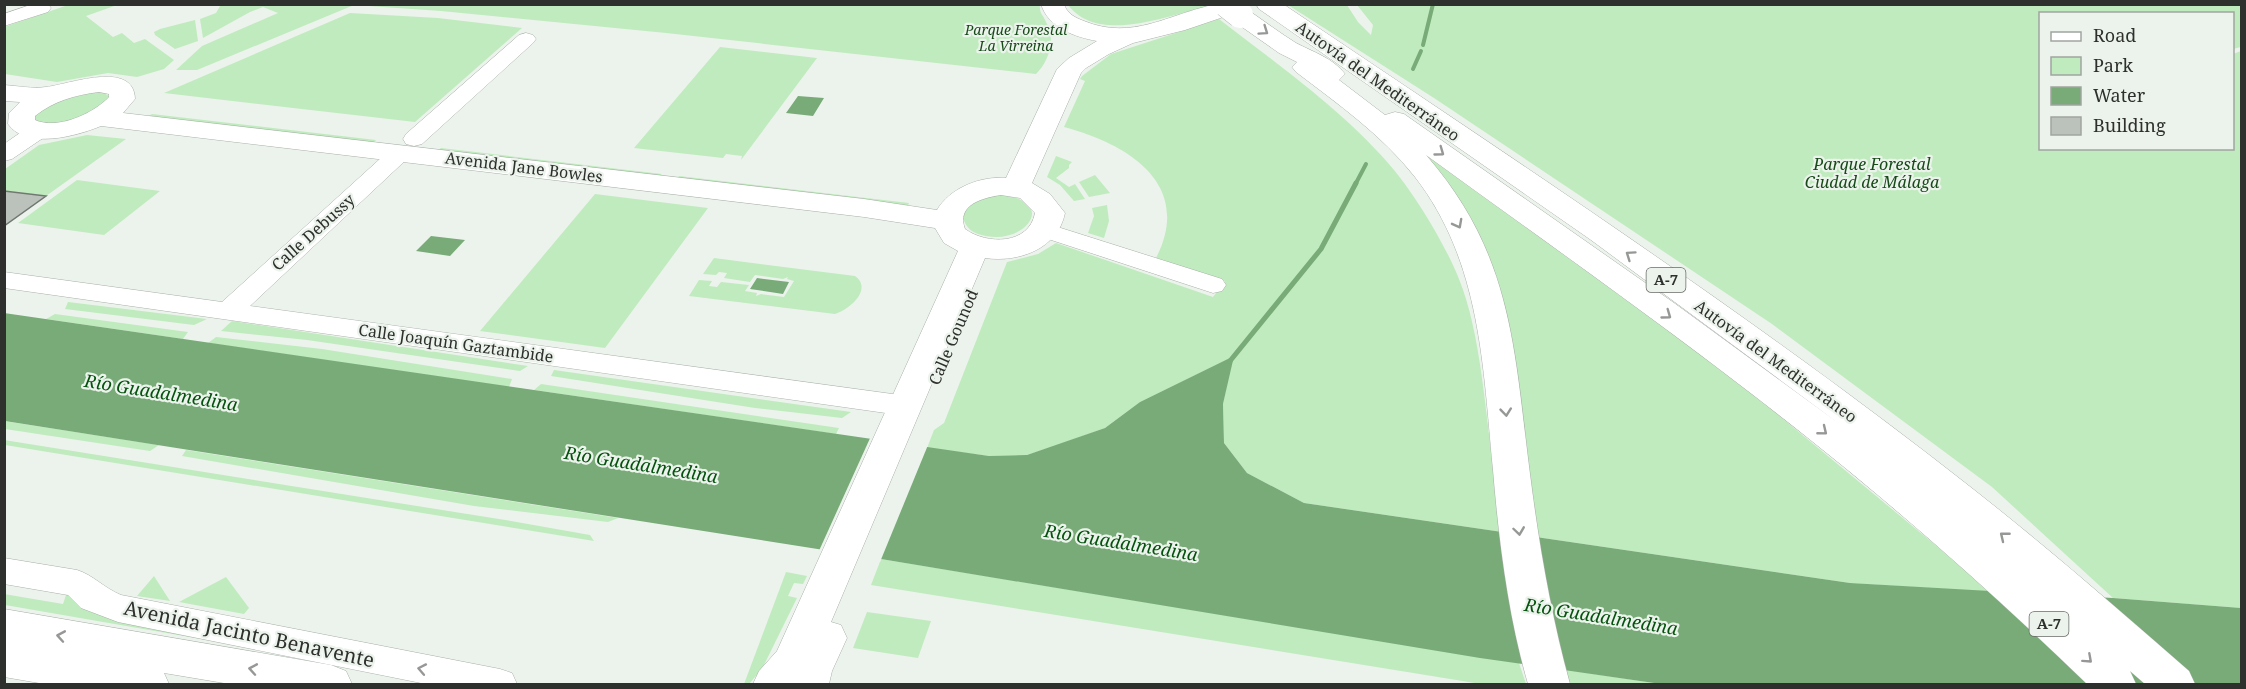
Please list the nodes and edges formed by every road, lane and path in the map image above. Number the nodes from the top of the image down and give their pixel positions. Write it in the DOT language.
graph roads {
  1 [pos="1248,7"];
  2 [pos="41,8"];
  3 [pos="1055,11"];
  4 [pos="4,20"];
  5 [pos="1134,35"];
  6 [pos="526,39"];
  7 [pos="1288,48"];
  8 [pos="4,93"];
  9 [pos="51,95"];
  10 [pos="109,111"];
  11 [pos="22,117"];
  12 [pos="407,146"];
  13 [pos="4,154"];
  14 [pos="1009,187"];
  15 [pos="952,211"];
  16 [pos="1045,230"];
  17 [pos="985,248"];
  18 [pos="4,280"];
  19 [pos="1213,285"];
  20 [pos="227,312"];
  21 [pos="907,419"];
  22 [pos="4,571"];
  23 [pos="841,581"];
  24 [pos="4,626"];
  25 [pos="4,659"];
  26 [pos="148,684"];
  27 [pos="331,684"];
  28 [pos="501,684"];
  29 [pos="774,684"];
  30 [pos="808,684"];
  31 [pos="1549,684"];
  32 [pos="2115,684"];
  33 [pos="2174,684"];
  1 -- 5 [label="main road"];
  1 -- 7 [label="main road, Autovía del Mediterráneo / A-7, one-way"];
  33 -- 1 [label="main road, Autovía del Mediterráneo / A-7, one-way"];
  2 -- 4 [label="street"];
  3 -- 5 [label="main road"];
  3 -- 14 [label="main road"];
  5 -- 14 [label="main road"];
  6 -- 12 [label="street, Calle Debussy"];
  7 -- 31 [label="main road, one-way"];
  7 -- 32 [label="main road, Autovía del Mediterráneo / A-7, one-way"];
  8 -- 9 [label="main road"];
  9 -- 10 [label="main road"];
  9 -- 11 [label="main road"];
  10 -- 11 [label="main road"];
  10 -- 12 [label="main road, Avenida Jane Bowles"];
  11 -- 13 [label="street"];
  12 -- 15 [label="main road, Avenida Jane Bowles"];
  12 -- 20 [label="street, Calle Debussy"];
  14 -- 15 [label="main road"];
  14 -- 16 [label="main road"];
  15 -- 17 [label="main road"];
  16 -- 17 [label="main road"];
  16 -- 19 [label="street"];
  17 -- 21 [label="main road, Calle Gounod"];
  18 -- 20 [label="street, Calle Joaquín Gaztambide"];
  20 -- 21 [label="street, Calle Joaquín Gaztambide"];
  21 -- 23 [label="main road, Calle Gounod"];
  28 -- 22 [label="street, Avenida Jacinto Benavente, one-way"];
  23 -- 29 [label="main road"];
  23 -- 30 [label="main road"];
  27 -- 24 [label="main road, Avenida Jacinto Benavente, one-way"];
  25 -- 26 [label="main road"];
}
